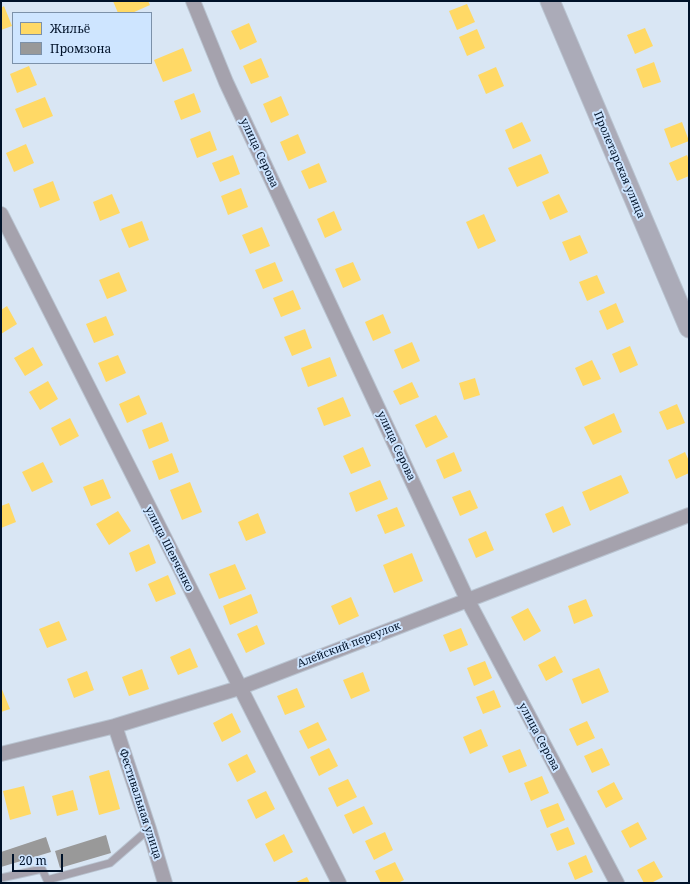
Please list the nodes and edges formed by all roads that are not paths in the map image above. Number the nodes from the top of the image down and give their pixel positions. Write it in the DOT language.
graph roads {
  1 [pos="193,1"];
  2 [pos="550,1"];
  3 [pos="1,214"];
  4 [pos="689,328"];
  5 [pos="689,515"];
  6 [pos="467,599"];
  7 [pos="239,688"];
  8 [pos="115,726"];
  9 [pos="1,754"];
  10 [pos="149,829"];
  11 [pos="1,878"];
  12 [pos="165,883"];
  13 [pos="338,883"];
  14 [pos="617,883"];
  1 -- 6 [label="street, улица Серова"];
  2 -- 4 [label="main road, Пролетарская улица"];
  3 -- 7 [label="street, улица Шевченко"];
  5 -- 6 [label="street, Алейский переулок"];
  6 -- 7 [label="street, Алейский переулок"];
  6 -- 14 [label="street, улица Серова"];
  7 -- 8 [label="street, Алейский переулок"];
  7 -- 13 [label="street, улица Шевченко"];
  8 -- 9 [label="street, Алейский переулок"];
  8 -- 10 [label="street, Фестивальная улица"];
  10 -- 11 [label="lane"];
  10 -- 12 [label="street, Фестивальная улица"];
}
